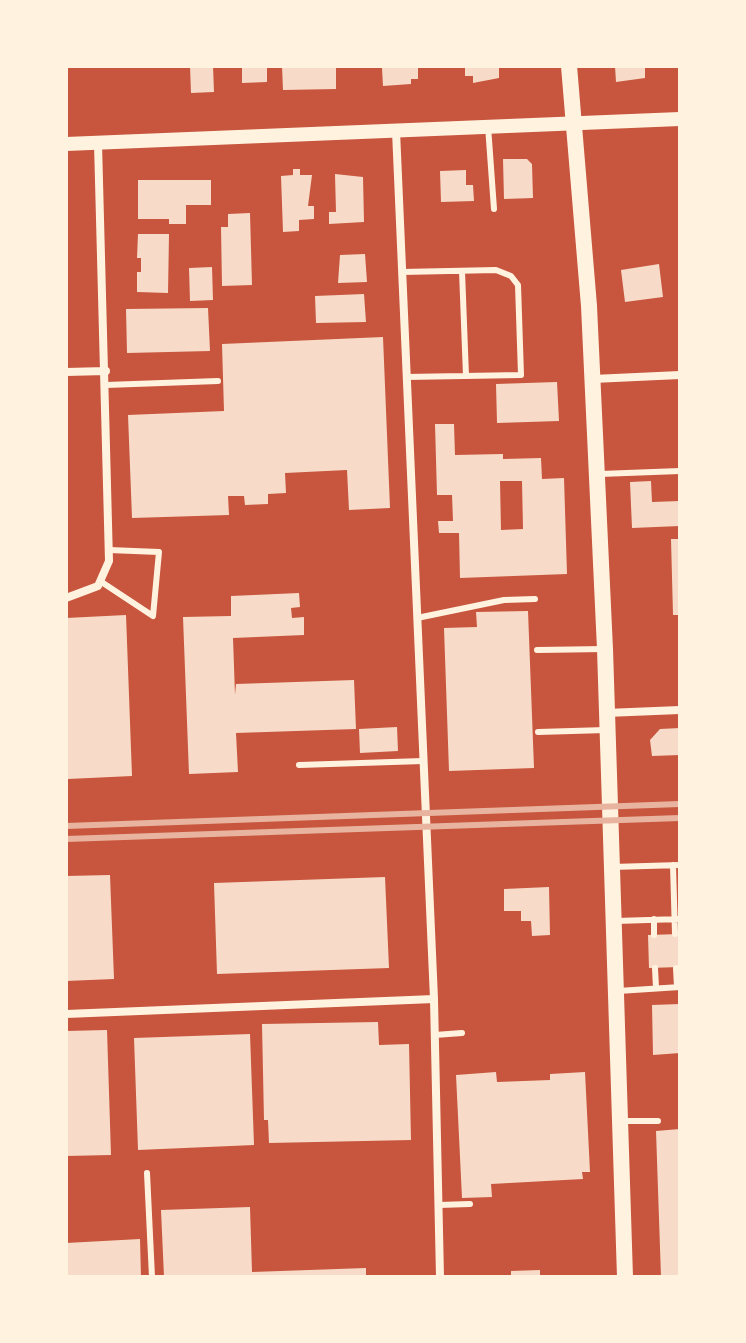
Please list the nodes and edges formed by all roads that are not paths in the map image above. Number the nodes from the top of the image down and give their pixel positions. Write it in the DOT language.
graph roads {
  1 [pos="569,66"];
  2 [pos="680,119"];
  3 [pos="573,121"];
  4 [pos="488,126"];
  5 [pos="396,131"];
  6 [pos="98,143"];
  7 [pos="66,144"];
  8 [pos="494,209"];
  9 [pos="462,271"];
  10 [pos="402,272"];
  11 [pos="106,371"];
  12 [pos="66,372"];
  13 [pos="680,375"];
  14 [pos="466,376"];
  15 [pos="406,377"];
  16 [pos="592,379"];
  17 [pos="218,381"];
  18 [pos="106,385"];
  19 [pos="680,471"];
  20 [pos="597,474"];
  21 [pos="109,550"];
  22 [pos="99,584"];
  23 [pos="66,598"];
  24 [pos="535,599"];
  25 [pos="417,618"];
  26 [pos="605,649"];
  27 [pos="537,650"];
  28 [pos="680,710"];
  29 [pos="606,721"];
  30 [pos="538,732"];
  31 [pos="423,761"];
  32 [pos="299,765"];
  33 [pos="676,865"];
  34 [pos="611,867"];
  35 [pos="654,919"];
  36 [pos="677,919"];
  37 [pos="612,921"];
  38 [pos="675,934"];
  39 [pos="654,935"];
  40 [pos="655,968"];
  41 [pos="676,968"];
  42 [pos="678,987"];
  43 [pos="656,988"];
  44 [pos="615,991"];
  45 [pos="434,999"];
  46 [pos="66,1014"];
  47 [pos="462,1033"];
  48 [pos="435,1035"];
  49 [pos="620,1121"];
  50 [pos="658,1121"];
  51 [pos="147,1173"];
  52 [pos="470,1204"];
  53 [pos="439,1205"];
  54 [pos="152,1277"];
  55 [pos="440,1277"];
  56 [pos="625,1277"];
  1 -- 3 [label="main road"];
  2 -- 3 [label="street"];
  3 -- 4 [label="street"];
  3 -- 16 [label="main road"];
  4 -- 5 [label="street"];
  4 -- 8 [label="lane"];
  5 -- 6 [label="street"];
  5 -- 10 [label="street"];
  6 -- 7 [label="street"];
  6 -- 11 [label="street"];
  9 -- 10 [label="lane"];
  9 -- 14 [label="lane"];
  9 -- 14 [label="lane"];
  10 -- 15 [label="street"];
  11 -- 12 [label="street"];
  11 -- 18 [label="street"];
  13 -- 16 [label="street"];
  14 -- 15 [label="lane"];
  15 -- 25 [label="street"];
  16 -- 20 [label="main road"];
  17 -- 18 [label="lane"];
  18 -- 21 [label="street"];
  19 -- 20 [label="lane"];
  20 -- 26 [label="main road"];
  21 -- 22 [label="street"];
  21 -- 22 [label="lane"];
  22 -- 23 [label="street"];
  24 -- 25 [label="lane"];
  25 -- 31 [label="street"];
  26 -- 27 [label="lane"];
  26 -- 29 [label="main road"];
  28 -- 29 [label="street"];
  29 -- 30 [label="lane"];
  29 -- 34 [label="main road"];
  31 -- 32 [label="lane"];
  31 -- 45 [label="street"];
  33 -- 34 [label="lane"];
  33 -- 36 [label="lane"];
  34 -- 37 [label="main road"];
  35 -- 36 [label="lane"];
  35 -- 37 [label="lane"];
  35 -- 39 [label="lane"];
  36 -- 38 [label="lane"];
  37 -- 44 [label="main road"];
  40 -- 43 [label="lane"];
  41 -- 42 [label="lane"];
  42 -- 43 [label="lane"];
  43 -- 44 [label="lane"];
  44 -- 49 [label="main road"];
  45 -- 46 [label="street"];
  45 -- 48 [label="street"];
  47 -- 48 [label="lane"];
  48 -- 53 [label="street"];
  49 -- 50 [label="lane"];
  49 -- 56 [label="main road"];
  51 -- 54 [label="lane"];
  52 -- 53 [label="lane"];
  53 -- 55 [label="street"];
}
